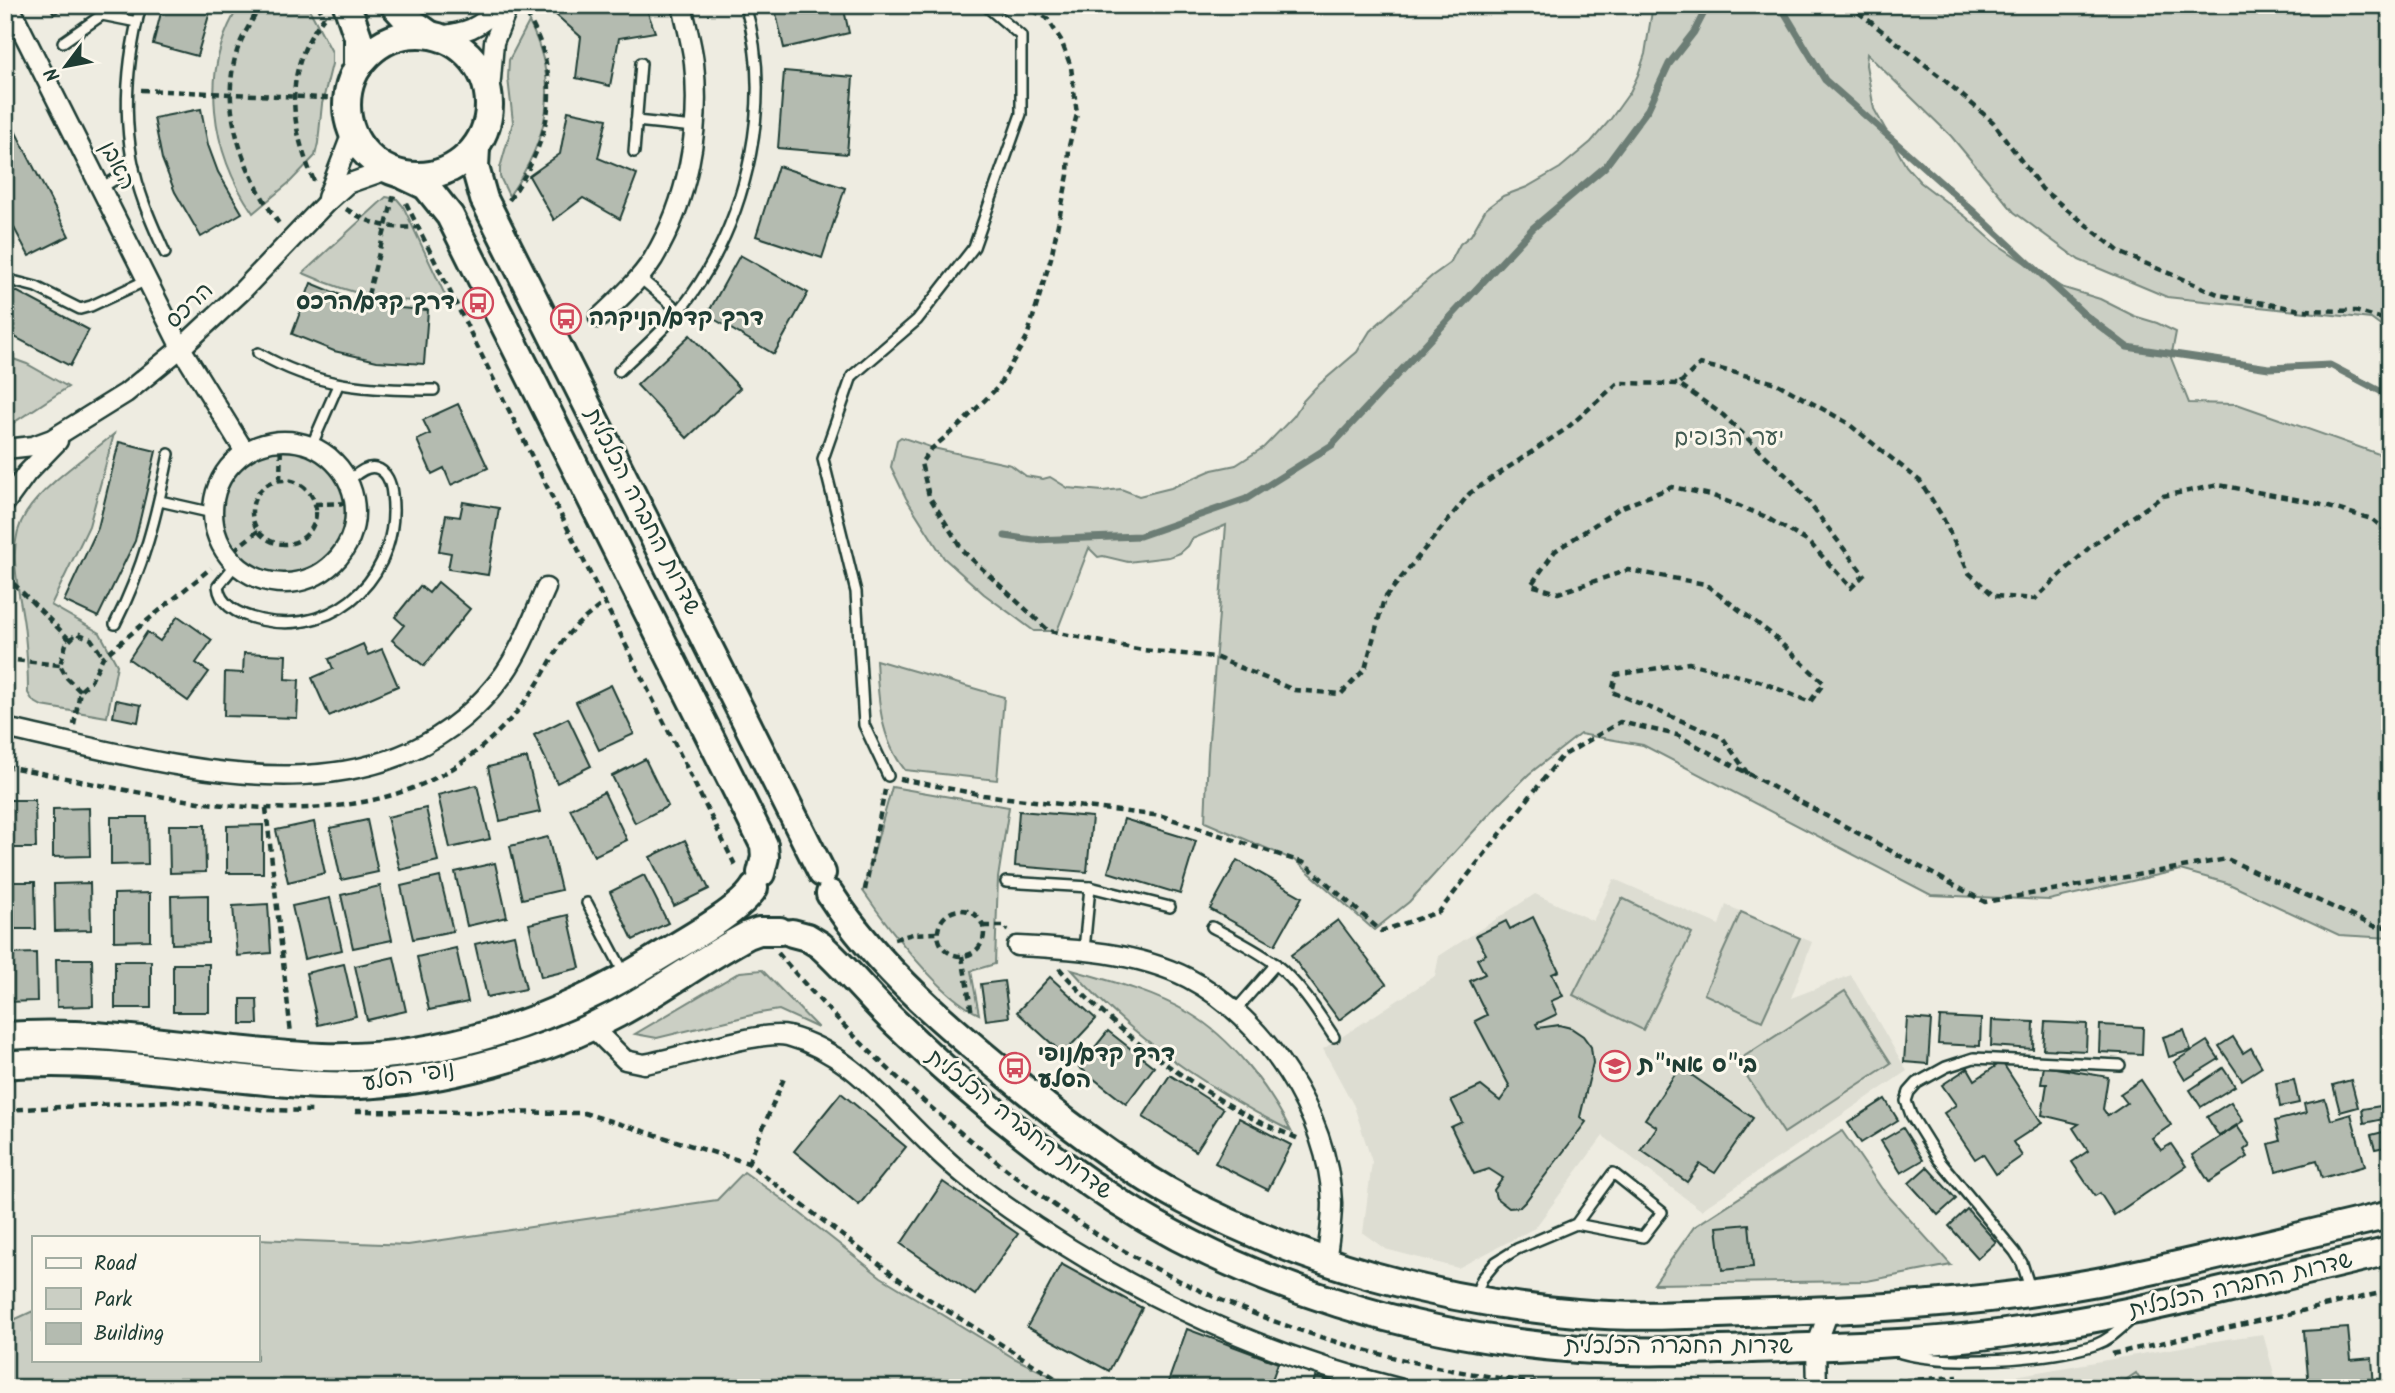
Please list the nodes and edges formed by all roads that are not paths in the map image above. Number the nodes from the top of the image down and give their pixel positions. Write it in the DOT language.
graph roads {
  1 [pos="9,5"];
  2 [pos="141,5"];
  3 [pos="394,5"];
  4 [pos="500,5"];
  5 [pos="509,5"];
  6 [pos="682,5"];
  7 [pos="745,5"];
  8 [pos="985,5"];
  9 [pos="335,11"];
  10 [pos="137,22"];
  11 [pos="432,35"];
  12 [pos="62,42"];
  13 [pos="641,63"];
  14 [pos="358,68"];
  15 [pos="489,104"];
  16 [pos="636,121"];
  17 [pos="694,127"];
  18 [pos="352,133"];
  19 [pos="476,148"];
  20 [pos="634,152"];
  21 [pos="134,168"];
  22 [pos="397,176"];
  23 [pos="101,188"];
  24 [pos="327,202"];
  25 [pos="165,253"];
  26 [pos="639,277"];
  27 [pos="5,279"];
  28 [pos="147,280"];
  29 [pos="678,310"];
  30 [pos="599,318"];
  31 [pos="181,348"];
  32 [pos="258,353"];
  33 [pos="619,371"];
  34 [pos="338,385"];
  35 [pos="434,390"];
  36 [pos="75,426"];
  37 [pos="312,447"];
  38 [pos="5,449"];
  39 [pos="245,452"];
  40 [pos="169,454"];
  41 [pos="5,477"];
  42 [pos="348,481"];
  43 [pos="160,501"];
  44 [pos="6,502"];
  45 [pos="213,513"];
  46 [pos="232,559"];
  47 [pos="545,588"];
  48 [pos="115,624"];
  49 [pos="5,729"];
  50 [pos="888,776"];
  51 [pos="1006,882"];
  52 [pos="826,884"];
  53 [pos="755,885"];
  54 [pos="1090,887"];
  55 [pos="587,903"];
  56 [pos="1170,907"];
  57 [pos="1212,927"];
  58 [pos="786,932"];
  59 [pos="1017,946"];
  60 [pos="1084,950"];
  61 [pos="1276,964"];
  62 [pos="626,976"];
  63 [pos="1234,1012"];
  64 [pos="592,1027"];
  65 [pos="5,1037"];
  66 [pos="1334,1037"];
  67 [pos="5,1065"];
  68 [pos="2120,1065"];
  69 [pos="2390,1215"];
  70 [pos="1576,1224"];
  71 [pos="2390,1251"];
  72 [pos="1325,1261"];
  73 [pos="2031,1293"];
  74 [pos="1474,1299"];
  75 [pos="1829,1311"];
  76 [pos="1816,1347"];
  77 [pos="1398,1388"];
  78 [pos="1817,1388"];
  1 -- 23 [label="street, האבן"];
  2 -- 10 [label="lane"];
  3 -- 11 [label="main road"];
  4 -- 11 [label="street"];
  5 -- 15 [label="street"];
  6 -- 17 [label="street"];
  7 -- 29 [label="lane"];
  8 -- 50 [label="lane"];
  9 -- 14 [label="main road"];
  10 -- 12 [label="lane"];
  10 -- 21 [label="lane"];
  11 -- 14 [label="main road"];
  11 -- 15 [label="main road"];
  13 -- 16 [label="lane"];
  14 -- 18 [label="main road"];
  15 -- 19 [label="main road"];
  16 -- 17 [label="lane"];
  16 -- 20 [label="lane"];
  17 -- 26 [label="street"];
  18 -- 22 [label="main road"];
  18 -- 24 [label="street, הרכס"];
  19 -- 22 [label="main road"];
  19 -- 52 [label="main road, שדרות החברה הכלכלית"];
  21 -- 23 [label="lane"];
  21 -- 25 [label="lane"];
  22 -- 24 [label="street, הרכס"];
  22 -- 53 [label="main road, שדרות החברה הכלכלית"];
  23 -- 28 [label="street, האבן"];
  24 -- 31 [label="street, הרכס"];
  26 -- 29 [label="lane"];
  26 -- 30 [label="street"];
  27 -- 28 [label="lane"];
  28 -- 31 [label="street, האבן"];
  29 -- 33 [label="lane"];
  31 -- 36 [label="street, הרכס"];
  31 -- 39 [label="street, האבן"];
  32 -- 34 [label="lane"];
  34 -- 35 [label="lane"];
  34 -- 37 [label="lane"];
  36 -- 38 [label="street, הרכס"];
  36 -- 44 [label="street, הרכס"];
  37 -- 39 [label="street"];
  37 -- 42 [label="street"];
  39 -- 45 [label="street"];
  40 -- 43 [label="lane"];
  41 -- 44 [label="street"];
  42 -- 46 [label="street"];
  42 -- 46 [label="lane"];
  43 -- 45 [label="lane"];
  43 -- 48 [label="lane"];
  45 -- 46 [label="street"];
  47 -- 49 [label="street"];
  51 -- 54 [label="lane"];
  52 -- 53 [label="main road"];
  52 -- 58 [label="main road"];
  52 -- 72 [label="main road, שדרות החברה הכלכלית"];
  53 -- 58 [label="main road"];
  53 -- 62 [label="main road, נופי הסלע"];
  54 -- 56 [label="lane"];
  54 -- 60 [label="lane"];
  55 -- 62 [label="lane"];
  57 -- 61 [label="lane"];
  58 -- 64 [label="main road, נופי הסלע"];
  58 -- 76 [label="main road, שדרות החברה הכלכלית"];
  59 -- 60 [label="street"];
  60 -- 63 [label="street"];
  61 -- 63 [label="lane"];
  61 -- 66 [label="lane"];
  62 -- 65 [label="main road, נופי הסלע"];
  63 -- 72 [label="street"];
  64 -- 67 [label="main road, נופי הסלע"];
  64 -- 77 [label="street"];
  68 -- 73 [label="lane"];
  69 -- 73 [label="main road, שדרות החברה הכלכלית"];
  70 -- 70 [label="lane"];
  70 -- 74 [label="lane"];
  71 -- 76 [label="main road, שדרות החברה הכלכלית"];
  72 -- 74 [label="main road, שדרות החברה הכלכלית"];
  73 -- 75 [label="main road, שדרות החברה הכלכלית"];
  74 -- 75 [label="main road, שדרות החברה הכלכלית"];
  75 -- 76 [label="street"];
  76 -- 78 [label="street"];
}
